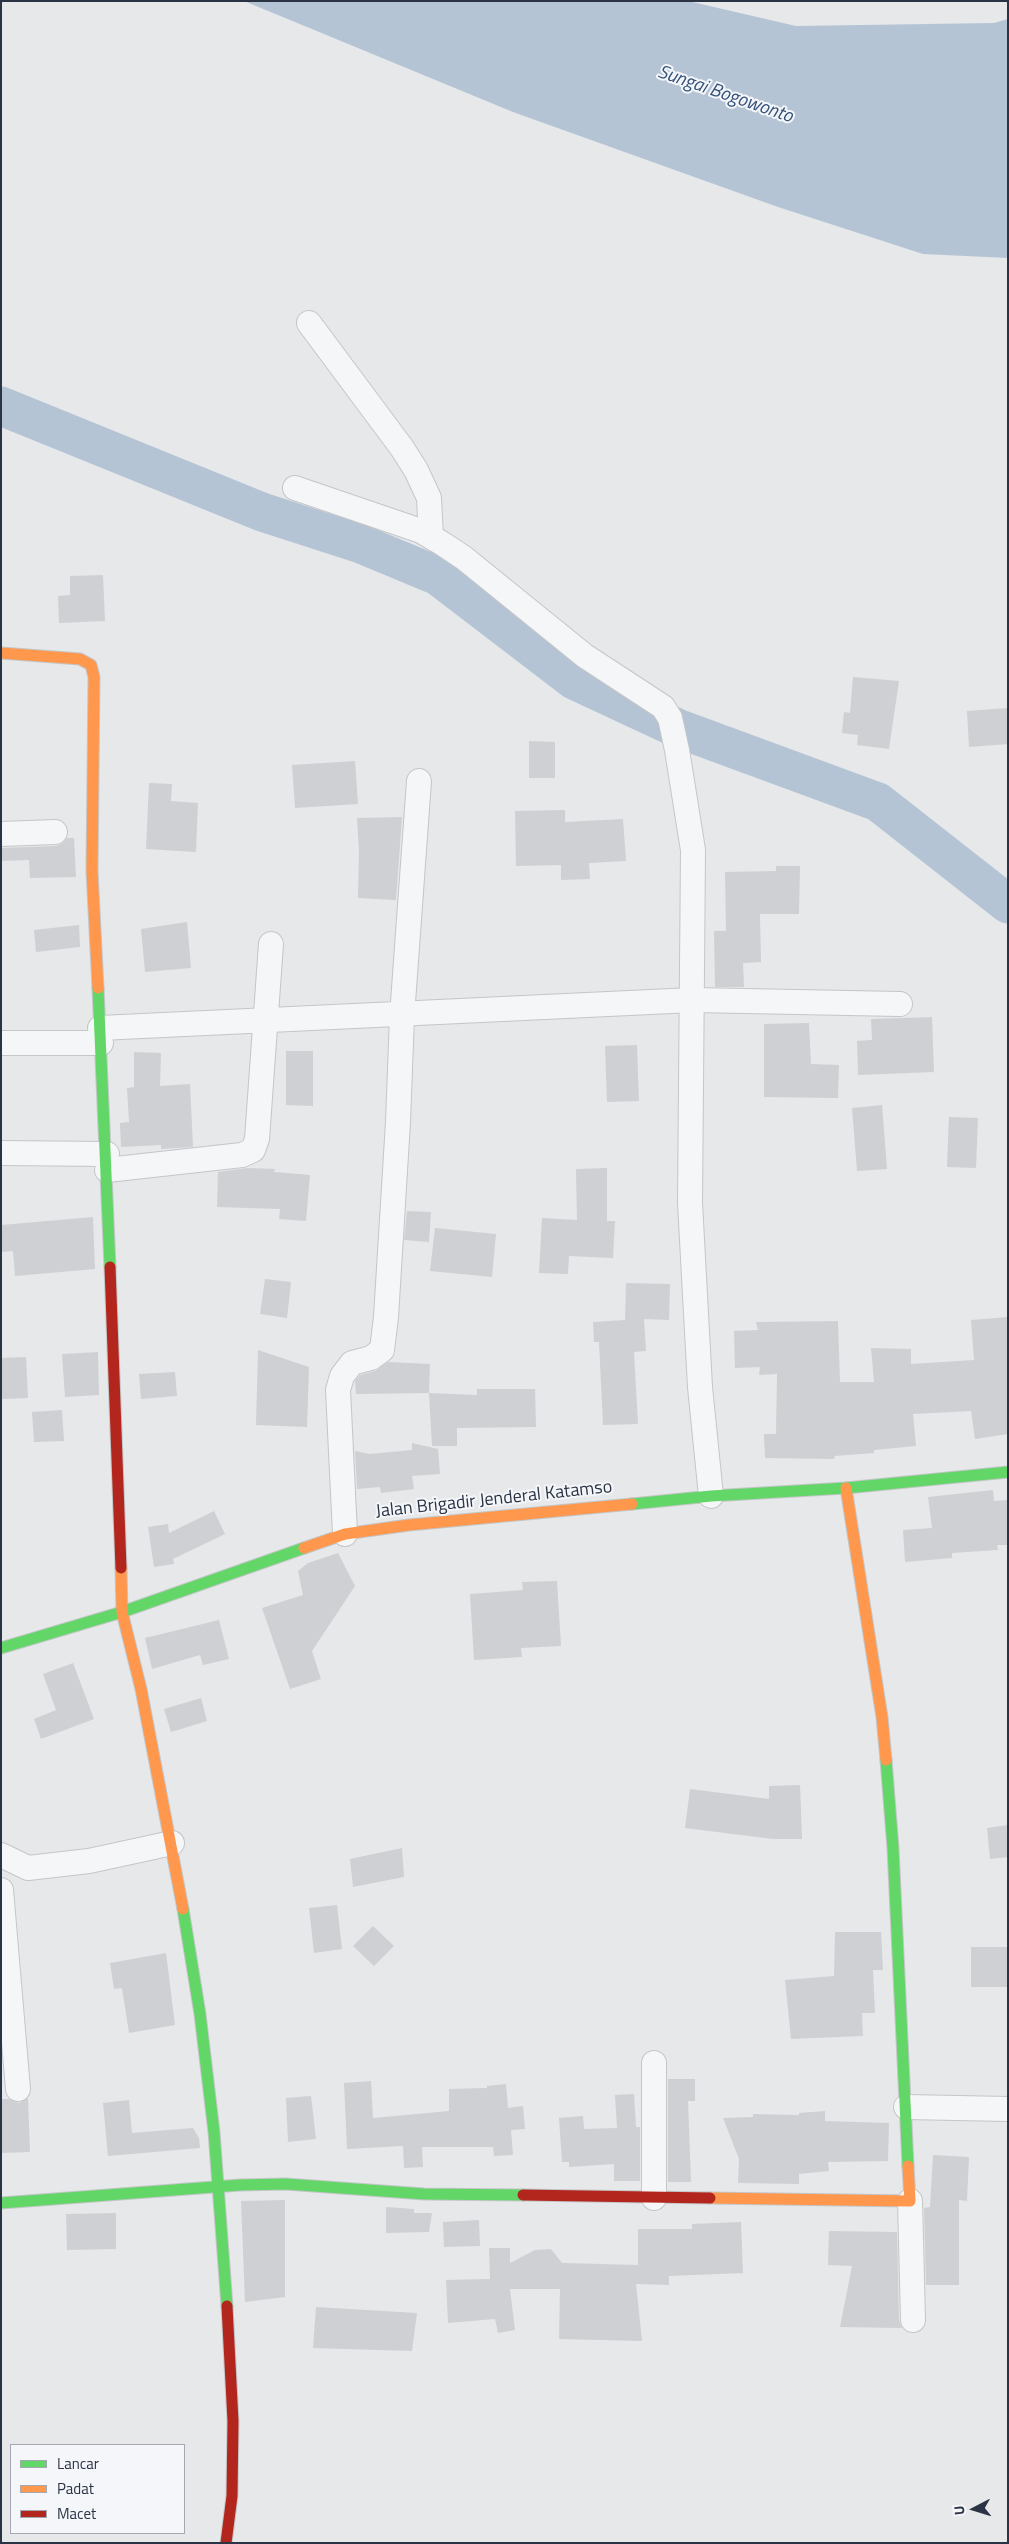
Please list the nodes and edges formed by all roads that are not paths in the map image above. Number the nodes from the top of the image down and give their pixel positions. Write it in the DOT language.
graph roads {
  1 [pos="309,323"];
  2 [pos="295,488"];
  3 [pos="431,537"];
  4 [pos="1,653"];
  5 [pos="419,781"];
  6 [pos="55,832"];
  7 [pos="1,834"];
  8 [pos="271,944"];
  9 [pos="693,1000"];
  10 [pos="900,1004"];
  11 [pos="402,1016"];
  12 [pos="264,1020"];
  13 [pos="101,1036"];
  14 [pos="1,1043"];
  15 [pos="1,1153"];
  16 [pos="107,1162"];
  17 [pos="1008,1472"];
  18 [pos="846,1488"];
  19 [pos="711,1496"];
  20 [pos="345,1534"];
  21 [pos="122,1612"];
  22 [pos="1,1648"];
  23 [pos="172,1843"];
  24 [pos="1,1855"];
  25 [pos="1,1890"];
  26 [pos="654,2063"];
  27 [pos="18,2090"];
  28 [pos="906,2106"];
  29 [pos="1008,2109"];
  30 [pos="217,2188"];
  31 [pos="654,2198"];
  32 [pos="910,2201"];
  33 [pos="1,2203"];
  34 [pos="913,2320"];
  35 [pos="226,2543"];
  1 -- 3 [label="street"];
  2 -- 3 [label="street"];
  3 -- 9 [label="street"];
  4 -- 13 [label="street"];
  5 -- 11 [label="street"];
  6 -- 7 [label="street"];
  8 -- 12 [label="street"];
  9 -- 10 [label="street"];
  9 -- 11 [label="street"];
  9 -- 19 [label="street"];
  11 -- 12 [label="street"];
  11 -- 20 [label="street"];
  12 -- 13 [label="street"];
  12 -- 16 [label="street"];
  13 -- 14 [label="street"];
  13 -- 16 [label="street"];
  15 -- 16 [label="street"];
  16 -- 21 [label="street"];
  17 -- 18 [label="street, Jalan Brigadir Jenderal Katamso"];
  18 -- 19 [label="street, Jalan Brigadir Jenderal Katamso"];
  18 -- 28 [label="street"];
  19 -- 20 [label="street, Jalan Brigadir Jenderal Katamso"];
  20 -- 21 [label="street, Jalan Brigadir Jenderal Katamso"];
  21 -- 22 [label="street, Jalan Brigadir Jenderal Katamso"];
  21 -- 23 [label="street"];
  23 -- 24 [label="street"];
  23 -- 30 [label="street"];
  25 -- 27 [label="street"];
  26 -- 31 [label="street"];
  28 -- 29 [label="street"];
  28 -- 32 [label="street"];
  30 -- 31 [label="street"];
  30 -- 33 [label="street"];
  30 -- 35 [label="street"];
  31 -- 32 [label="street"];
  32 -- 34 [label="street"];
}
